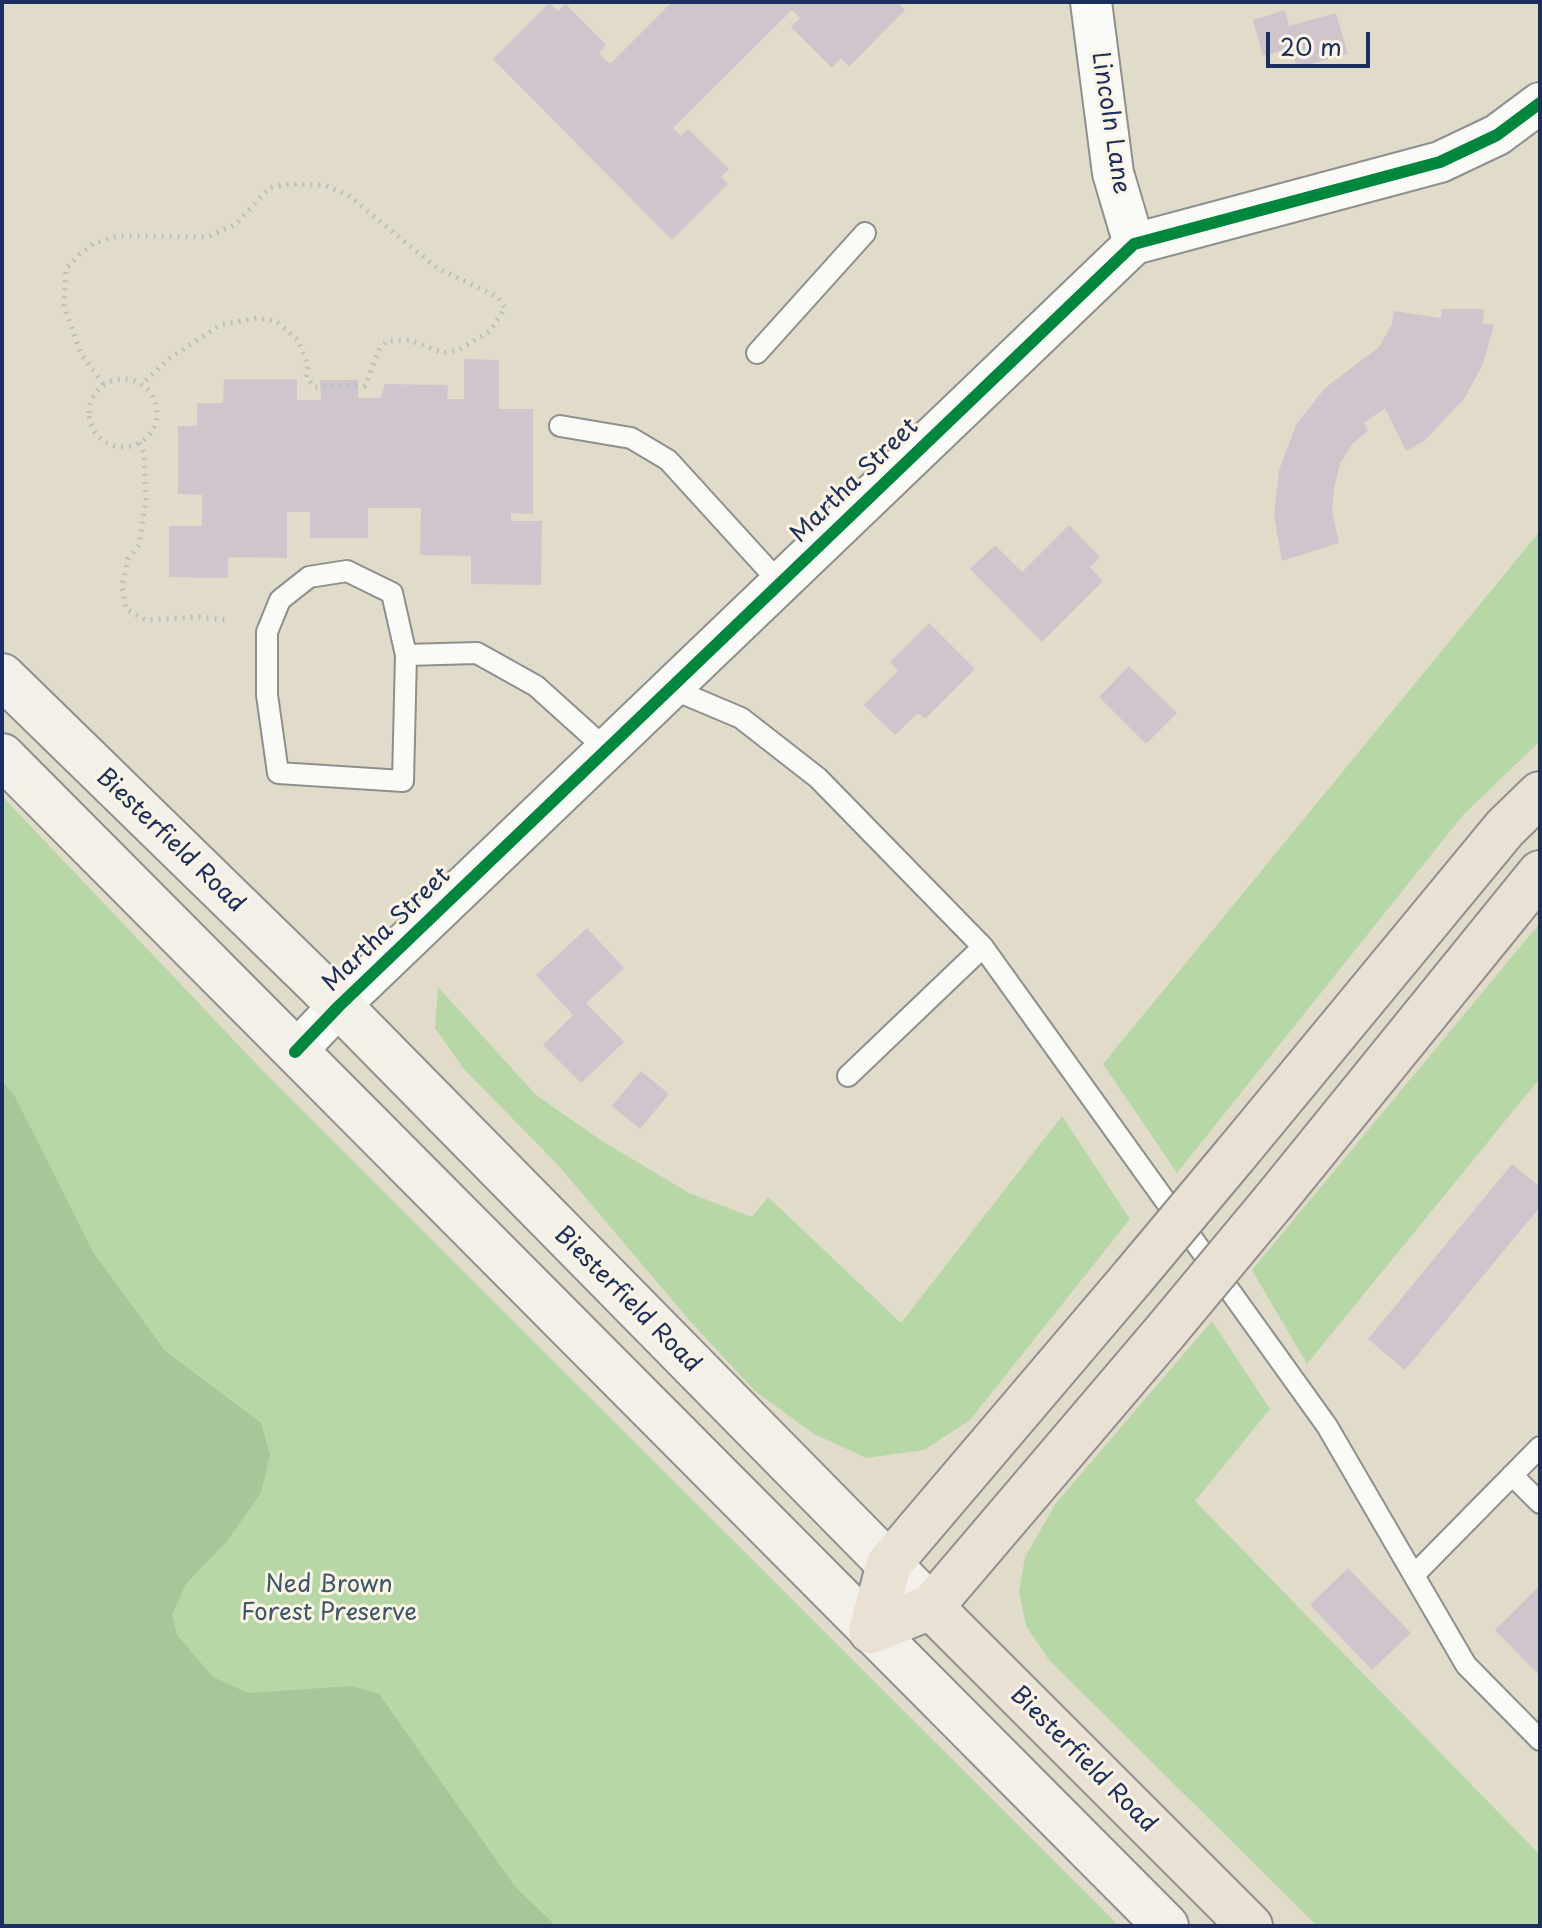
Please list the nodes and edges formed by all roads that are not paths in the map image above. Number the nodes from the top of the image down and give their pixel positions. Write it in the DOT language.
graph roads {
  1 [pos="1091,2"];
  2 [pos="1540,103"];
  3 [pos="865,233"];
  4 [pos="1134,244"];
  5 [pos="757,353"];
  6 [pos="560,426"];
  7 [pos="780,583"];
  8 [pos="406,655"];
  9 [pos="2,676"];
  10 [pos="670,688"];
  11 [pos="607,750"];
  12 [pos="2,756"];
  13 [pos="1540,794"];
  14 [pos="1540,873"];
  15 [pos="983,947"];
  16 [pos="328,995"];
  17 [pos="295,1052"];
  18 [pos="848,1076"];
  19 [pos="1540,1447"];
  20 [pos="1512,1475"];
  21 [pos="1540,1503"];
  22 [pos="889,1564"];
  23 [pos="1414,1575"];
  24 [pos="931,1607"];
  25 [pos="871,1631"];
  26 [pos="1540,1740"];
  27 [pos="1166,1926"];
  28 [pos="1250,1926"];
  1 -- 4 [label="street, Lincoln Lane"];
  2 -- 4 [label="street, Martha Street"];
  3 -- 5 [label="lane"];
  4 -- 7 [label="street, Martha Street"];
  6 -- 7 [label="lane"];
  7 -- 10 [label="street, Martha Street"];
  8 -- 8 [label="lane"];
  8 -- 11 [label="lane"];
  9 -- 16 [label="main road, Biesterfield Road"];
  10 -- 11 [label="street, Martha Street"];
  10 -- 15 [label="lane"];
  11 -- 16 [label="street, Martha Street"];
  12 -- 17 [label="main road"];
  13 -- 22 [label="main road, bridge"];
  14 -- 24 [label="main road, bridge"];
  15 -- 18 [label="lane"];
  15 -- 23 [label="lane"];
  16 -- 17 [label="street, Martha Street"];
  16 -- 22 [label="main road, Biesterfield Road"];
  17 -- 25 [label="main road"];
  19 -- 20 [label="lane"];
  20 -- 21 [label="lane"];
  20 -- 23 [label="lane"];
  22 -- 24 [label="main road, Biesterfield Road"];
  22 -- 25 [label="main road"];
  23 -- 26 [label="lane"];
  24 -- 25 [label="main road"];
  24 -- 28 [label="main road, Biesterfield Road"];
  25 -- 27 [label="main road"];
}
